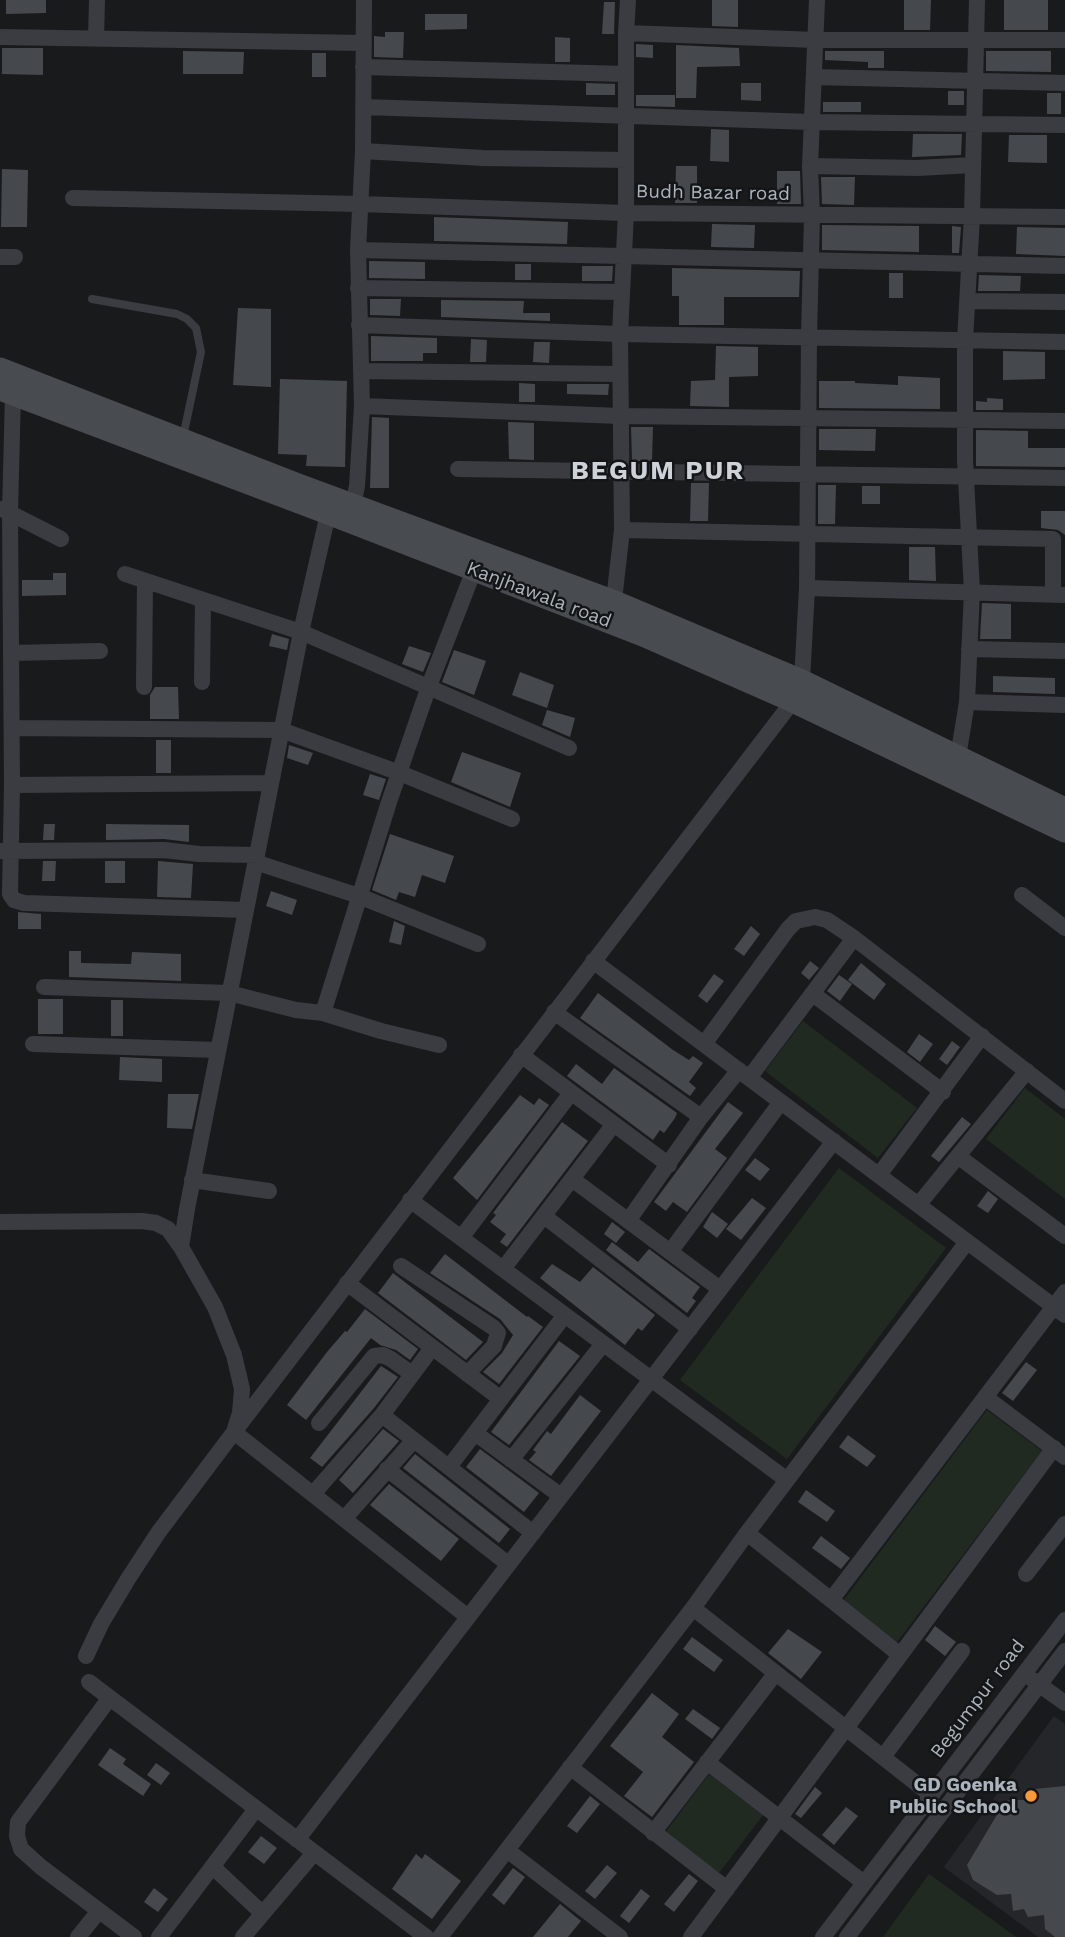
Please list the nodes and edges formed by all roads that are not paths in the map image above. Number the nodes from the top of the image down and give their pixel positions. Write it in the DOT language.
graph roads {
  1 [pos="97,0"];
  2 [pos="364,0"];
  3 [pos="628,0"];
  4 [pos="817,0"];
  5 [pos="977,0"];
  6 [pos="626,33"];
  7 [pos="0,37"];
  8 [pos="96,38"];
  9 [pos="816,40"];
  10 [pos="976,40"];
  11 [pos="1065,40"];
  12 [pos="364,43"];
  13 [pos="363,67"];
  14 [pos="626,74"];
  15 [pos="814,77"];
  16 [pos="974,80"];
  17 [pos="1065,83"];
  18 [pos="364,107"];
  19 [pos="626,116"];
  20 [pos="811,122"];
  21 [pos="973,124"];
  22 [pos="1065,125"];
  23 [pos="363,151"];
  24 [pos="626,160"];
  25 [pos="973,165"];
  26 [pos="810,166"];
  27 [pos="73,198"];
  28 [pos="360,204"];
  29 [pos="626,213"];
  30 [pos="812,215"];
  31 [pos="972,216"];
  32 [pos="1065,218"];
  33 [pos="358,250"];
  34 [pos="624,257"];
  35 [pos="812,261"];
  36 [pos="969,264"];
  37 [pos="1065,266"];
  38 [pos="358,288"];
  39 [pos="622,292"];
  40 [pos="92,299"];
  41 [pos="968,301"];
  42 [pos="1065,302"];
  43 [pos="359,325"];
  44 [pos="620,334"];
  45 [pos="808,337"];
  46 [pos="965,340"];
  47 [pos="1065,342"];
  48 [pos="360,371"];
  49 [pos="620,374"];
  50 [pos="9,382"];
  51 [pos="362,405"];
  52 [pos="620,416"];
  53 [pos="809,417"];
  54 [pos="966,420"];
  55 [pos="1065,421"];
  56 [pos="182,440"];
  57 [pos="458,469"];
  58 [pos="620,473"];
  59 [pos="809,474"];
  60 [pos="966,476"];
  61 [pos="1065,478"];
  62 [pos="338,505"];
  63 [pos="5,510"];
  64 [pos="622,530"];
  65 [pos="808,534"];
  66 [pos="970,537"];
  67 [pos="61,539"];
  68 [pos="1059,539"];
  69 [pos="474,570"];
  70 [pos="125,575"];
  71 [pos="5,579"];
  72 [pos="145,581"];
  73 [pos="807,588"];
  74 [pos="972,591"];
  75 [pos="1059,595"];
  76 [pos="203,600"];
  77 [pos="612,612"];
  78 [pos="301,632"];
  79 [pos="7,646"];
  80 [pos="969,649"];
  81 [pos="1065,650"];
  82 [pos="100,651"];
  83 [pos="202,682"];
  84 [pos="144,687"];
  85 [pos="429,687"];
  86 [pos="798,691"];
  87 [pos="967,702"];
  88 [pos="1065,705"];
  89 [pos="281,730"];
  90 [pos="8,733"];
  91 [pos="569,748"];
  92 [pos="958,757"];
  93 [pos="400,773"];
  94 [pos="271,783"];
  95 [pos="8,791"];
  96 [pos="1065,809"];
  97 [pos="512,818"];
  98 [pos="1065,831"];
  99 [pos="5,851"];
  100 [pos="256,859"];
  101 [pos="1022,895"];
  102 [pos="359,896"];
  103 [pos="246,910"];
  104 [pos="1065,928"];
  105 [pos="854,938"];
  106 [pos="478,944"];
  107 [pos="593,961"];
  108 [pos="44,987"];
  109 [pos="229,993"];
  110 [pos="813,994"];
  111 [pos="554,1012"];
  112 [pos="323,1013"];
  113 [pos="982,1037"];
  114 [pos="33,1044"];
  115 [pos="704,1044"];
  116 [pos="439,1045"];
  117 [pos="218,1050"];
  118 [pos="521,1055"];
  119 [pos="1027,1071"];
  120 [pos="744,1074"];
  121 [pos="943,1092"];
  122 [pos="571,1093"];
  123 [pos="1065,1101"];
  124 [pos="781,1102"];
  125 [pos="701,1118"];
  126 [pos="614,1124"];
  127 [pos="834,1141"];
  128 [pos="960,1157"];
  129 [pos="669,1166"];
  130 [pos="879,1175"];
  131 [pos="572,1179"];
  132 [pos="192,1180"];
  133 [pos="269,1191"];
  134 [pos="410,1200"];
  135 [pos="919,1204"];
  136 [pos="544,1216"];
  137 [pos="628,1221"];
  138 [pos="0,1222"];
  139 [pos="1065,1236"];
  140 [pos="461,1238"];
  141 [pos="967,1242"];
  142 [pos="181,1247"];
  143 [pos="670,1252"];
  144 [pos="401,1266"];
  145 [pos="503,1269"];
  146 [pos="347,1283"];
  147 [pos="720,1289"];
  148 [pos="1065,1292"];
  149 [pos="1060,1311"];
  150 [pos="565,1315"];
  151 [pos="690,1329"];
  152 [pos="603,1343"];
  153 [pos="432,1348"];
  154 [pos="412,1374"];
  155 [pos="467,1374"];
  156 [pos="651,1379"];
  157 [pos="985,1397"];
  158 [pos="501,1399"];
  159 [pos="382,1415"];
  160 [pos="319,1423"];
  161 [pos="234,1432"];
  162 [pos="475,1433"];
  163 [pos="414,1440"];
  164 [pos="1059,1453"];
  165 [pos="511,1460"];
  166 [pos="449,1467"];
  167 [pos="387,1469"];
  168 [pos="787,1480"];
  169 [pos="313,1494"];
  170 [pos="561,1496"];
  171 [pos="344,1519"];
  172 [pos="1065,1524"];
  173 [pos="533,1533"];
  174 [pos="747,1533"];
  175 [pos="508,1564"];
  176 [pos="1026,1574"];
  177 [pos="831,1600"];
  178 [pos="693,1608"];
  179 [pos="468,1617"];
  180 [pos="1065,1620"];
  181 [pos="962,1651"];
  182 [pos="1065,1651"];
  183 [pos="899,1654"];
  184 [pos="86,1656"];
  185 [pos="775,1674"];
  186 [pos="1024,1674"];
  187 [pos="89,1682"];
  188 [pos="1040,1685"];
  189 [pos="109,1699"];
  190 [pos="1065,1703"];
  191 [pos="845,1727"];
  192 [pos="883,1757"];
  193 [pos="707,1762"];
  194 [pos="570,1767"];
  195 [pos="931,1795"];
  196 [pos="256,1809"];
  197 [pos="781,1817"];
  198 [pos="653,1833"];
  199 [pos="297,1840"];
  200 [pos="507,1850"];
  201 [pos="314,1853"];
  202 [pos="213,1867"];
  203 [pos="864,1883"];
  204 [pos="727,1889"];
  205 [pos="99,1911"];
  206 [pos="262,1913"];
  207 [pos="448,1934"];
  208 [pos="78,1937"];
  209 [pos="134,1937"];
  210 [pos="159,1937"];
  211 [pos="243,1937"];
  212 [pos="426,1937"];
  213 [pos="620,1937"];
  214 [pos="691,1937"];
  215 [pos="823,1937"];
  216 [pos="847,1937"];
  1 -- 8 [label="street"];
  2 -- 12 [label="street"];
  3 -- 6 [label="street"];
  4 -- 9 [label="street"];
  5 -- 10 [label="street"];
  6 -- 9 [label="street"];
  6 -- 14 [label="street"];
  7 -- 8 [label="street"];
  8 -- 12 [label="street"];
  9 -- 10 [label="street"];
  9 -- 15 [label="street"];
  10 -- 11 [label="street"];
  10 -- 16 [label="street"];
  12 -- 13 [label="street"];
  13 -- 14 [label="street"];
  13 -- 18 [label="street"];
  14 -- 19 [label="street"];
  15 -- 16 [label="street"];
  15 -- 20 [label="street"];
  16 -- 17 [label="street"];
  16 -- 21 [label="street"];
  18 -- 19 [label="street"];
  18 -- 23 [label="street"];
  19 -- 20 [label="street"];
  19 -- 24 [label="street"];
  20 -- 21 [label="street"];
  20 -- 26 [label="street"];
  21 -- 22 [label="street"];
  21 -- 25 [label="street"];
  23 -- 24 [label="street"];
  23 -- 28 [label="street"];
  24 -- 29 [label="street"];
  25 -- 26 [label="street"];
  25 -- 31 [label="street"];
  26 -- 30 [label="street"];
  27 -- 28 [label="street, Budh Bazar road"];
  28 -- 29 [label="street, Budh Bazar road"];
  28 -- 33 [label="street"];
  29 -- 30 [label="street, Budh Bazar road"];
  29 -- 34 [label="street"];
  30 -- 31 [label="street, Budh Bazar road"];
  30 -- 35 [label="street"];
  31 -- 32 [label="street, Budh Bazar road"];
  31 -- 36 [label="street"];
  33 -- 34 [label="street"];
  33 -- 38 [label="street"];
  34 -- 35 [label="street"];
  34 -- 39 [label="street"];
  35 -- 36 [label="street"];
  35 -- 45 [label="street"];
  36 -- 37 [label="street"];
  36 -- 41 [label="street"];
  38 -- 39 [label="street"];
  38 -- 43 [label="street"];
  39 -- 44 [label="street"];
  40 -- 56 [label="lane"];
  41 -- 42 [label="street"];
  41 -- 46 [label="street"];
  43 -- 44 [label="street"];
  43 -- 48 [label="street"];
  44 -- 45 [label="street"];
  44 -- 49 [label="street"];
  45 -- 46 [label="street"];
  45 -- 53 [label="street"];
  46 -- 47 [label="street"];
  46 -- 54 [label="street"];
  48 -- 49 [label="street"];
  48 -- 51 [label="street"];
  49 -- 52 [label="street"];
  50 -- 56 [label="main road, Kanjhawala road"];
  50 -- 62 [label="main road, Kanjhawala road"];
  50 -- 63 [label="street"];
  51 -- 52 [label="street"];
  51 -- 62 [label="street"];
  52 -- 53 [label="street"];
  52 -- 58 [label="street"];
  53 -- 54 [label="street"];
  53 -- 59 [label="street"];
  54 -- 55 [label="street"];
  54 -- 60 [label="street"];
  56 -- 62 [label="main road, Kanjhawala road"];
  57 -- 58 [label="street"];
  58 -- 59 [label="street"];
  58 -- 64 [label="street"];
  59 -- 60 [label="street"];
  59 -- 65 [label="street"];
  60 -- 61 [label="street"];
  60 -- 66 [label="street"];
  62 -- 69 [label="main road, Kanjhawala road"];
  62 -- 77 [label="main road, Kanjhawala road"];
  62 -- 78 [label="street"];
  63 -- 67 [label="street"];
  63 -- 71 [label="street"];
  64 -- 65 [label="street"];
  64 -- 77 [label="street"];
  65 -- 66 [label="street"];
  65 -- 73 [label="street"];
  66 -- 68 [label="street"];
  66 -- 74 [label="street"];
  68 -- 75 [label="street"];
  69 -- 77 [label="main road, Kanjhawala road"];
  69 -- 85 [label="street"];
  70 -- 72 [label="street"];
  71 -- 79 [label="street"];
  72 -- 76 [label="street"];
  72 -- 84 [label="street"];
  73 -- 74 [label="street"];
  73 -- 86 [label="street"];
  74 -- 75 [label="street"];
  74 -- 80 [label="street"];
  76 -- 78 [label="street"];
  76 -- 83 [label="street"];
  77 -- 86 [label="main road, Kanjhawala road"];
  78 -- 85 [label="street"];
  78 -- 89 [label="street"];
  79 -- 82 [label="street"];
  79 -- 90 [label="street"];
  80 -- 81 [label="street"];
  80 -- 87 [label="street"];
  85 -- 91 [label="street"];
  85 -- 93 [label="street"];
  86 -- 92 [label="main road, Kanjhawala road"];
  86 -- 98 [label="main road, Kanjhawala road"];
  86 -- 107 [label="street"];
  87 -- 88 [label="street"];
  87 -- 92 [label="street"];
  89 -- 90 [label="street"];
  89 -- 93 [label="street"];
  89 -- 94 [label="street"];
  90 -- 95 [label="street"];
  92 -- 96 [label="main road, Kanjhawala road"];
  93 -- 97 [label="street"];
  93 -- 102 [label="street"];
  94 -- 95 [label="street"];
  94 -- 100 [label="street"];
  95 -- 99 [label="street"];
  99 -- 100 [label="street"];
  99 -- 103 [label="street"];
  100 -- 102 [label="street"];
  100 -- 103 [label="street"];
  101 -- 104 [label="street"];
  102 -- 106 [label="street"];
  102 -- 112 [label="street"];
  103 -- 109 [label="street"];
  105 -- 110 [label="street"];
  105 -- 113 [label="street"];
  105 -- 115 [label="street"];
  107 -- 111 [label="street"];
  107 -- 115 [label="street"];
  108 -- 109 [label="street"];
  109 -- 112 [label="street"];
  109 -- 117 [label="street"];
  110 -- 120 [label="street"];
  110 -- 121 [label="street"];
  111 -- 118 [label="street"];
  111 -- 125 [label="street"];
  112 -- 116 [label="street"];
  113 -- 119 [label="street"];
  113 -- 121 [label="street"];
  114 -- 117 [label="street"];
  115 -- 120 [label="street"];
  117 -- 132 [label="street"];
  118 -- 122 [label="street"];
  118 -- 134 [label="street"];
  119 -- 123 [label="street"];
  119 -- 128 [label="street"];
  120 -- 124 [label="street"];
  120 -- 125 [label="street"];
  121 -- 130 [label="street"];
  122 -- 126 [label="street"];
  122 -- 140 [label="street"];
  124 -- 127 [label="street"];
  124 -- 143 [label="street"];
  125 -- 129 [label="street"];
  126 -- 129 [label="street"];
  126 -- 131 [label="street"];
  127 -- 130 [label="street"];
  127 -- 147 [label="street"];
  128 -- 135 [label="street"];
  128 -- 139 [label="street"];
  129 -- 137 [label="street"];
  130 -- 135 [label="street"];
  131 -- 136 [label="street"];
  131 -- 137 [label="street"];
  132 -- 133 [label="street"];
  132 -- 142 [label="street"];
  134 -- 140 [label="street"];
  134 -- 146 [label="street"];
  135 -- 141 [label="street"];
  136 -- 145 [label="street"];
  136 -- 151 [label="street"];
  137 -- 143 [label="street"];
  138 -- 142 [label="street"];
  140 -- 145 [label="street"];
  141 -- 149 [label="street"];
  141 -- 168 [label="street"];
  142 -- 161 [label="street"];
  143 -- 147 [label="street"];
  144 -- 155 [label="street"];
  145 -- 150 [label="street"];
  146 -- 153 [label="street"];
  146 -- 161 [label="street"];
  147 -- 151 [label="street"];
  148 -- 149 [label="street"];
  149 -- 157 [label="street"];
  150 -- 152 [label="street"];
  150 -- 158 [label="street"];
  151 -- 156 [label="street"];
  152 -- 156 [label="street"];
  152 -- 165 [label="street"];
  153 -- 154 [label="street"];
  153 -- 155 [label="street"];
  154 -- 159 [label="street"];
  154 -- 160 [label="street"];
  155 -- 158 [label="street"];
  156 -- 168 [label="street"];
  156 -- 170 [label="street"];
  157 -- 164 [label="street"];
  157 -- 177 [label="street"];
  158 -- 162 [label="street"];
  159 -- 163 [label="street"];
  159 -- 169 [label="street"];
  161 -- 169 [label="street"];
  161 -- 184 [label="street"];
  162 -- 165 [label="street"];
  162 -- 166 [label="street"];
  163 -- 166 [label="street"];
  163 -- 167 [label="street"];
  164 -- 183 [label="street"];
  165 -- 170 [label="street"];
  166 -- 173 [label="street"];
  167 -- 171 [label="street"];
  167 -- 175 [label="street"];
  168 -- 174 [label="street"];
  169 -- 171 [label="street"];
  170 -- 173 [label="street"];
  171 -- 179 [label="street"];
  172 -- 176 [label="street"];
  173 -- 175 [label="street"];
  174 -- 177 [label="street"];
  174 -- 178 [label="street"];
  175 -- 179 [label="street"];
  177 -- 183 [label="street"];
  178 -- 185 [label="street"];
  178 -- 194 [label="street"];
  179 -- 199 [label="street"];
  180 -- 186 [label="street, Begumpur road"];
  181 -- 192 [label="street"];
  182 -- 188 [label="street, Begumpur road"];
  183 -- 191 [label="street"];
  185 -- 191 [label="street"];
  185 -- 193 [label="street"];
  186 -- 188 [label="street"];
  186 -- 195 [label="street, Begumpur road"];
  187 -- 189 [label="street"];
  188 -- 190 [label="street"];
  188 -- 216 [label="street, Begumpur road"];
  189 -- 196 [label="street"];
  189 -- 205 [label="street"];
  191 -- 192 [label="street"];
  191 -- 197 [label="street"];
  192 -- 195 [label="street"];
  193 -- 197 [label="street"];
  193 -- 198 [label="street"];
  194 -- 198 [label="street"];
  194 -- 200 [label="street"];
  195 -- 203 [label="street, Begumpur road"];
  196 -- 199 [label="street"];
  196 -- 202 [label="street"];
  197 -- 203 [label="street"];
  197 -- 204 [label="street"];
  198 -- 204 [label="street"];
  199 -- 201 [label="street"];
  200 -- 207 [label="street"];
  200 -- 213 [label="street"];
  201 -- 206 [label="street"];
  201 -- 212 [label="street"];
  202 -- 206 [label="street"];
  202 -- 210 [label="street"];
  203 -- 215 [label="street, Begumpur road"];
  204 -- 214 [label="street"];
  205 -- 208 [label="street"];
  205 -- 209 [label="street"];
  206 -- 211 [label="street"];
}
